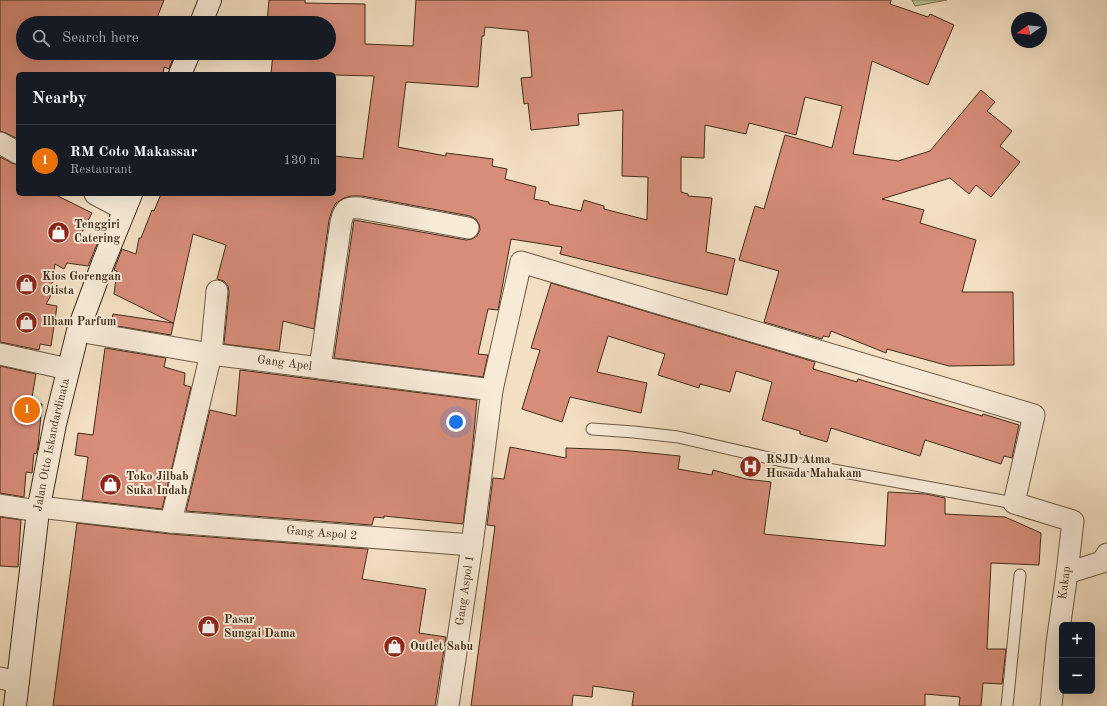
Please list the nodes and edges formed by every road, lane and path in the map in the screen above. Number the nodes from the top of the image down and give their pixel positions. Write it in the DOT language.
graph roads {
  1 [pos="210,0"];
  2 [pos="203,16"];
  3 [pos="186,60"];
  4 [pos="181,72"];
  5 [pos="0,143"];
  6 [pos="16,152"];
  7 [pos="103,196"];
  8 [pos="128,202"];
  9 [pos="468,228"];
  10 [pos="217,291"];
  11 [pos="78,331"];
  12 [pos="0,354"];
  13 [pos="211,354"];
  14 [pos="320,368"];
  15 [pos="68,369"];
  16 [pos="492,390"];
  17 [pos="592,429"];
  18 [pos="1014,503"];
  19 [pos="0,506"];
  20 [pos="39,509"];
  21 [pos="171,522"];
  22 [pos="472,545"];
  23 [pos="1107,554"];
  24 [pos="1067,573"];
  25 [pos="1020,575"];
  26 [pos="9,680"];
  27 [pos="15,706"];
  28 [pos="448,706"];
  29 [pos="1007,706"];
  30 [pos="1051,706"];
  1 -- 2 [label="main road"];
  3 -- 4 [label="main road"];
  5 -- 6 [label="street"];
  7 -- 8 [label="street"];
  8 -- 11 [label="main road, Jalan Otto Iskandardinata"];
  9 -- 14 [label="street"];
  10 -- 13 [label="street"];
  11 -- 13 [label="street, Gang Apel"];
  11 -- 15 [label="main road, Jalan Otto Iskandardinata"];
  12 -- 15 [label="street"];
  13 -- 14 [label="street, Gang Apel"];
  13 -- 21 [label="street"];
  14 -- 16 [label="street, Gang Apel"];
  15 -- 20 [label="main road, Jalan Otto Iskandardinata"];
  16 -- 18 [label="street, Gang Aspol 1"];
  16 -- 22 [label="street, Gang Aspol 1"];
  17 -- 18 [label="lane"];
  18 -- 24 [label="street, Kakap"];
  19 -- 20 [label="street, Gang Aspol 2"];
  20 -- 21 [label="street, Gang Aspol 2"];
  20 -- 26 [label="main road, Jalan Otto Iskandardinata"];
  21 -- 22 [label="street, Gang Aspol 2"];
  22 -- 28 [label="street, Gang Aspol 1"];
  23 -- 24 [label="street"];
  24 -- 30 [label="street, Kakap"];
  25 -- 29 [label="lane"];
  26 -- 27 [label="main road, Jalan Otto Iskandardinata"];
}
